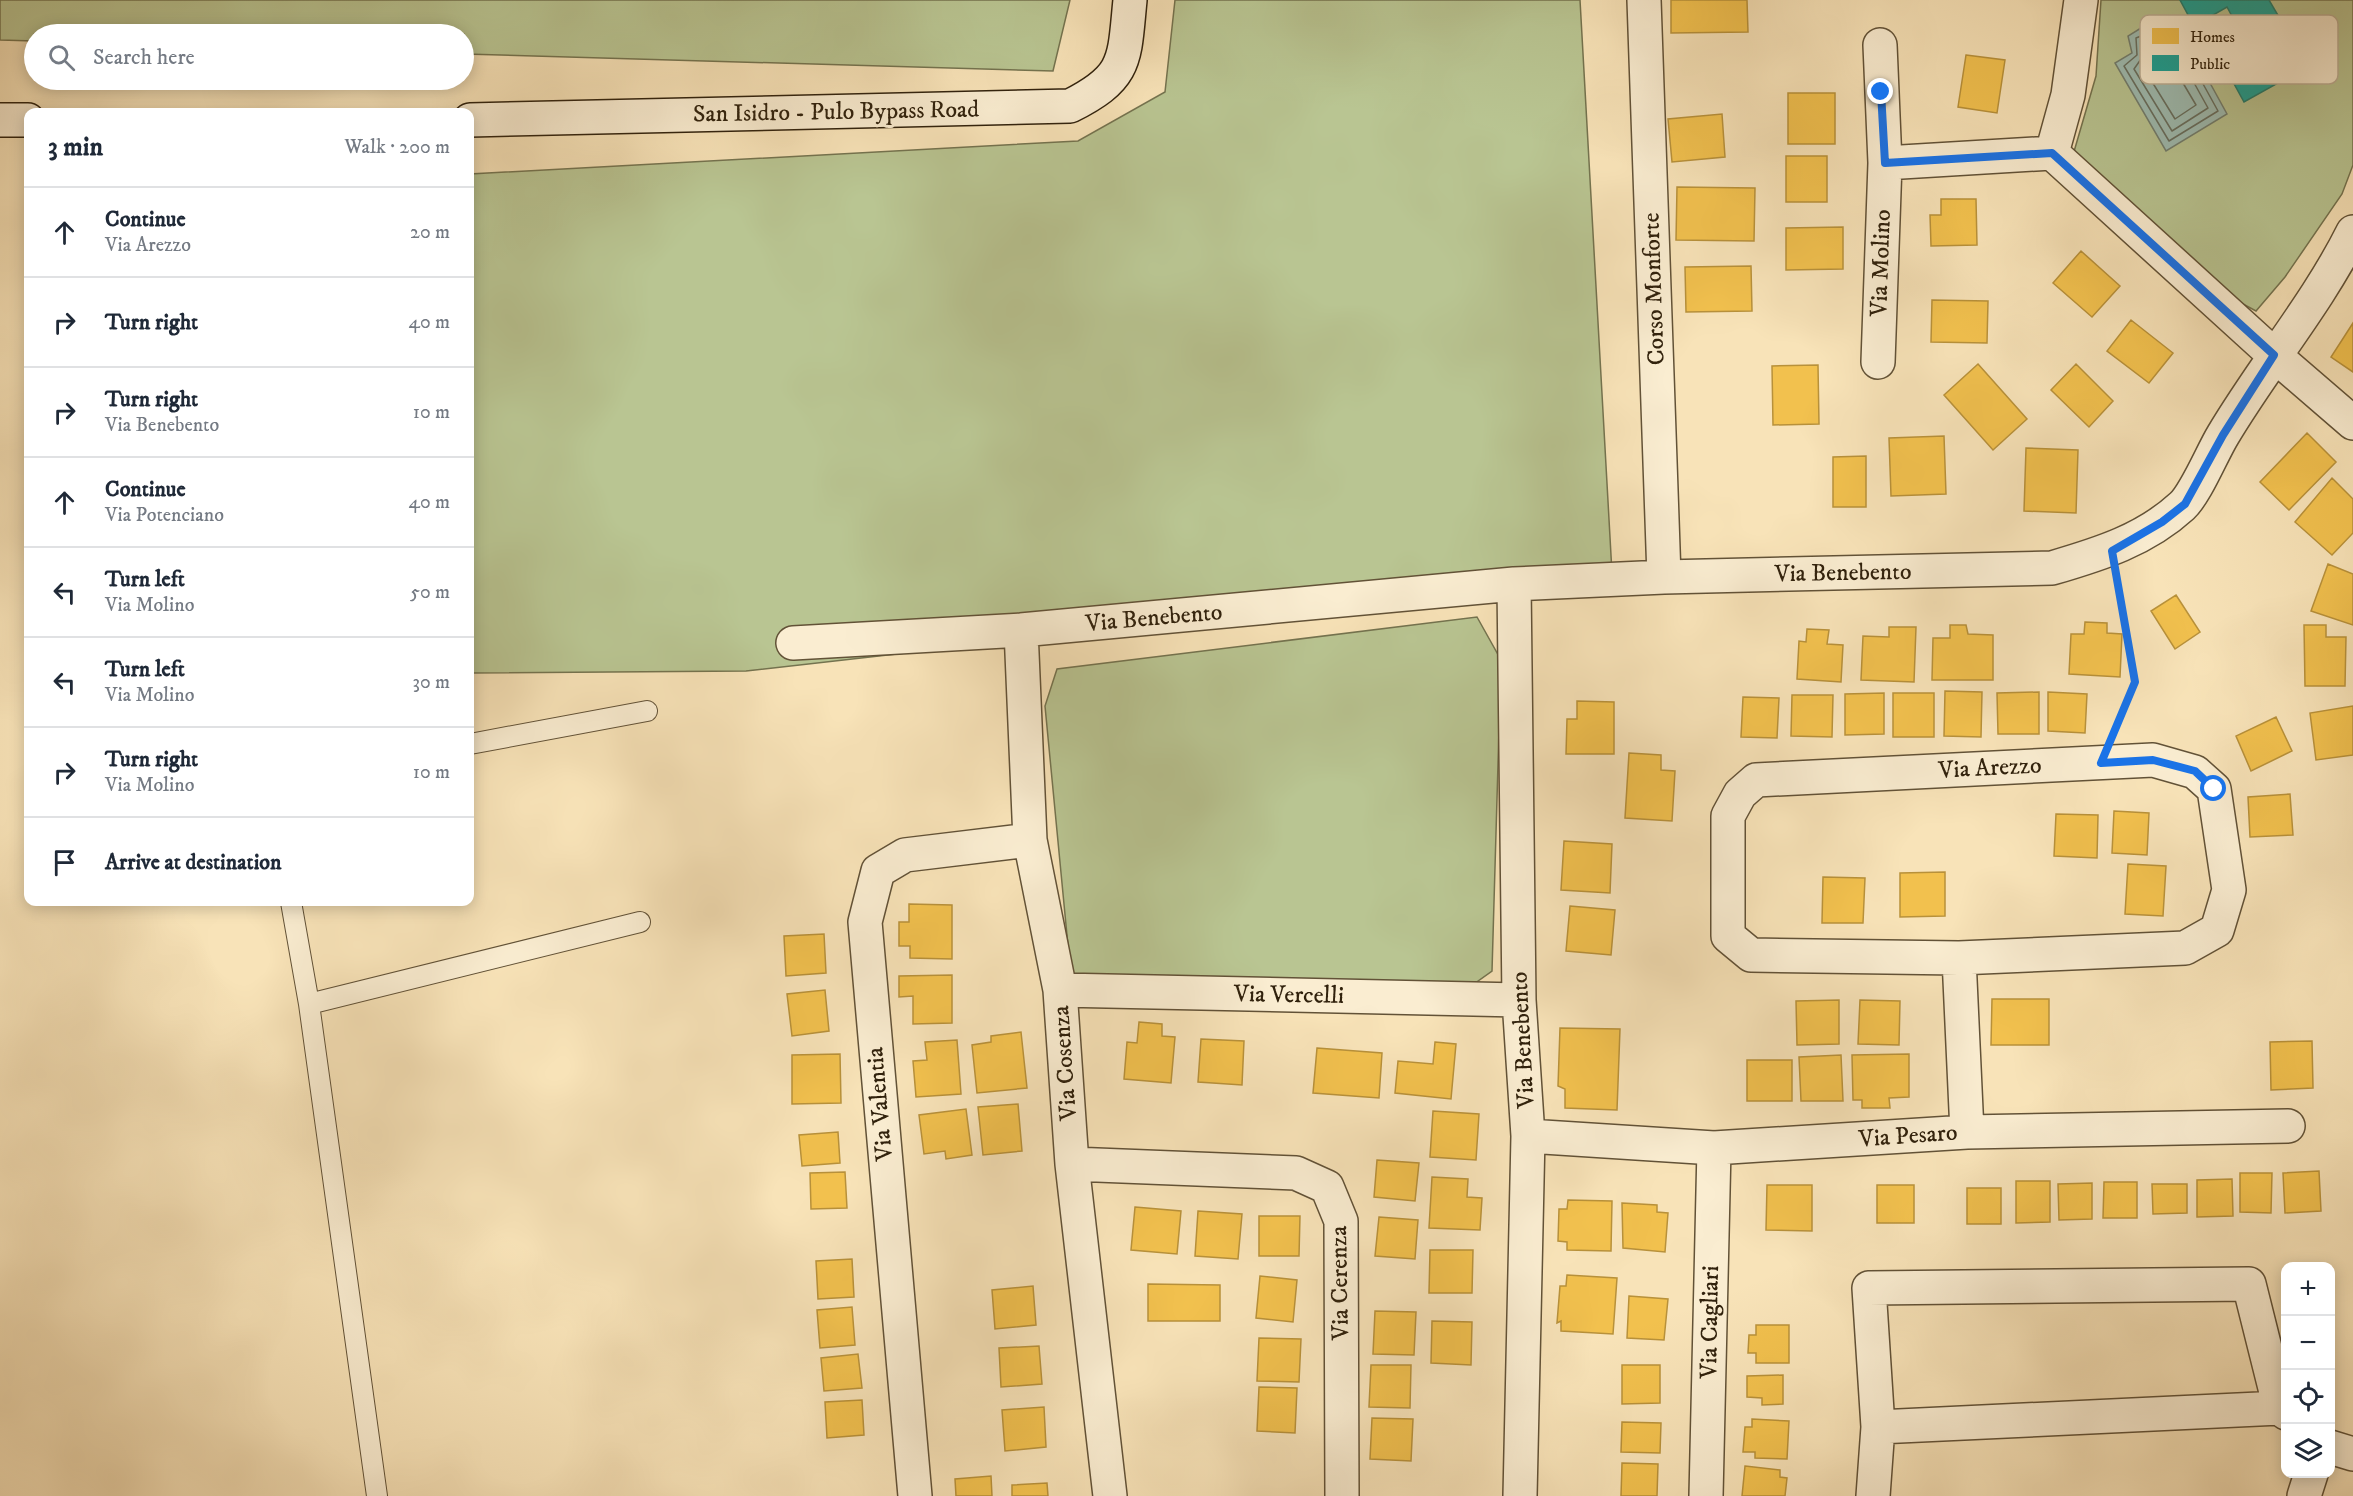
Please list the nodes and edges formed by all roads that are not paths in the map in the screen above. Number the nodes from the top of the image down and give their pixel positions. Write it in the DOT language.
graph roads {
  1 [pos="1130,0"];
  2 [pos="1644,0"];
  3 [pos="2081,0"];
  4 [pos="1880,45"];
  5 [pos="0,120"];
  6 [pos="24,120"];
  7 [pos="474,120"];
  8 [pos="2052,153"];
  9 [pos="1885,163"];
  10 [pos="2353,232"];
  11 [pos="2274,355"];
  12 [pos="1878,362"];
  13 [pos="2353,423"];
  14 [pos="1664,577"];
  15 [pos="1514,584"];
  16 [pos="1021,630"];
  17 [pos="793,643"];
  18 [pos="647,711"];
  19 [pos="474,743"];
  20 [pos="1030,840"];
  21 [pos="292,906"];
  22 [pos="640,921"];
  23 [pos="1959,958"];
  24 [pos="1060,990"];
  25 [pos="1519,1000"];
  26 [pos="309,1004"];
  27 [pos="2288,1126"];
  28 [pos="1967,1132"];
  29 [pos="1528,1136"];
  30 [pos="1714,1148"];
  31 [pos="1072,1164"];
  32 [pos="2281,1403"];
  33 [pos="2281,1410"];
  34 [pos="1878,1427"];
  35 [pos="2335,1448"];
  36 [pos="2353,1454"];
  37 [pos="2309,1478"];
  38 [pos="377,1496"];
  39 [pos="915,1496"];
  40 [pos="1110,1496"];
  41 [pos="1342,1496"];
  42 [pos="1520,1496"];
  43 [pos="1706,1496"];
  44 [pos="1873,1496"];
  45 [pos="2304,1496"];
  1 -- 7 [label="street, San Isidro - Pulo Bypass Road"];
  2 -- 14 [label="street, Corso Monforte"];
  3 -- 8 [label="street"];
  4 -- 9 [label="street, Via Molino"];
  5 -- 6 [label="street"];
  8 -- 9 [label="street"];
  8 -- 11 [label="street"];
  9 -- 12 [label="street, Via Molino"];
  10 -- 11 [label="street, Via Benebento"];
  11 -- 13 [label="street"];
  11 -- 14 [label="street, Via Benebento"];
  14 -- 15 [label="street, Via Benebento"];
  15 -- 16 [label="street, Via Benebento"];
  15 -- 25 [label="street, Via Benebento"];
  16 -- 17 [label="street, Via Benebento"];
  16 -- 20 [label="street, Via Cosenza"];
  18 -- 19 [label="lane"];
  20 -- 24 [label="street, Via Cosenza"];
  20 -- 39 [label="street, Via Valentia"];
  21 -- 26 [label="lane"];
  22 -- 26 [label="lane"];
  23 -- 23 [label="street, Via Arezzo"];
  23 -- 28 [label="street"];
  24 -- 25 [label="street, Via Vercelli"];
  24 -- 31 [label="street, Via Cosenza"];
  25 -- 29 [label="street, Via Benebento"];
  26 -- 38 [label="lane"];
  27 -- 28 [label="street, Via Pesaro"];
  28 -- 30 [label="street, Via Pesaro"];
  29 -- 30 [label="street, Via Pesaro"];
  29 -- 42 [label="street, Via Benebento"];
  30 -- 43 [label="street, Via Cagliari"];
  31 -- 40 [label="street, Via Cosenza"];
  31 -- 41 [label="street, Via Cerenza"];
  32 -- 34 [label="street"];
  33 -- 34 [label="street"];
  34 -- 44 [label="street"];
  35 -- 36 [label="street"];
  37 -- 45 [label="street"];
}
